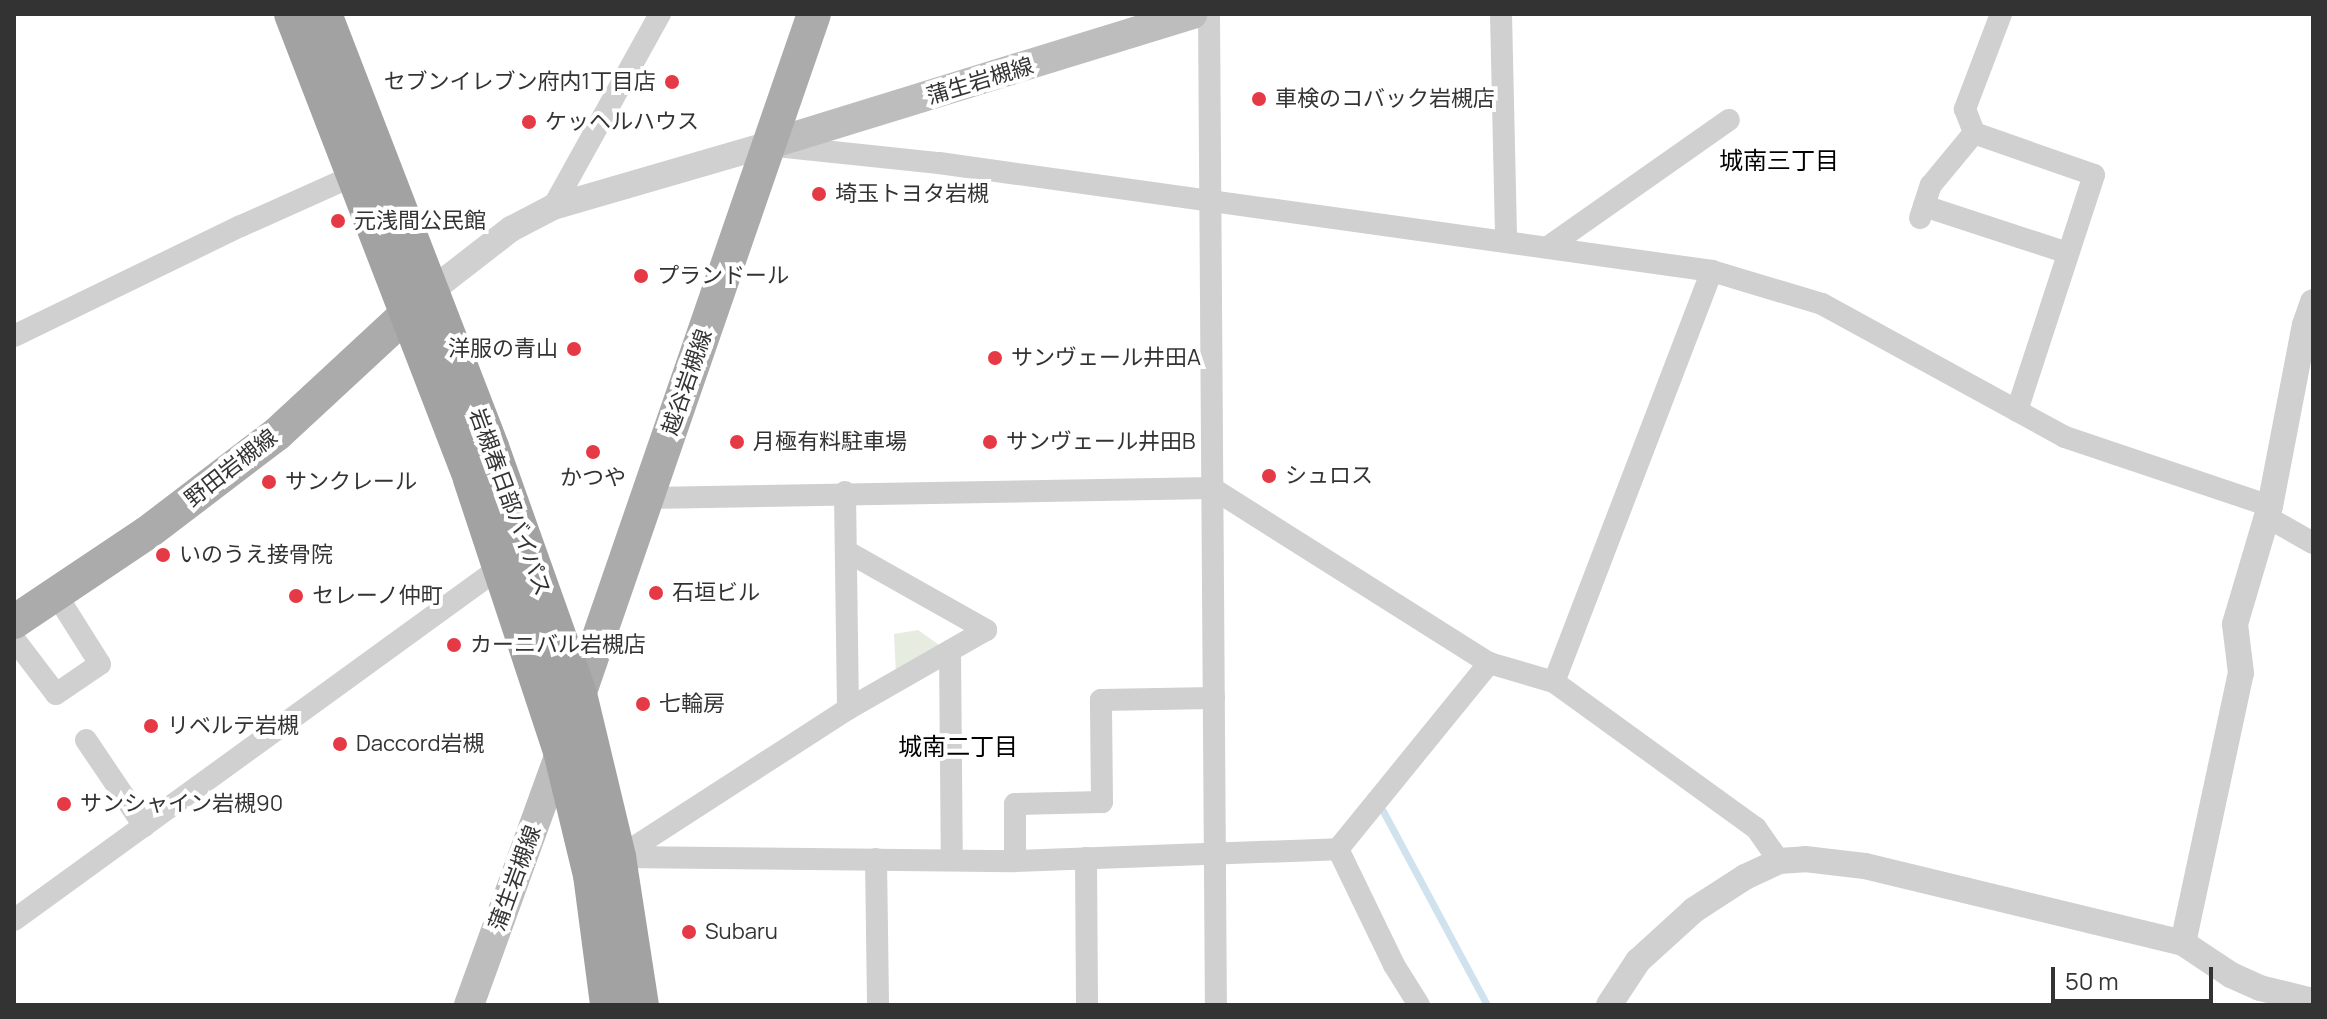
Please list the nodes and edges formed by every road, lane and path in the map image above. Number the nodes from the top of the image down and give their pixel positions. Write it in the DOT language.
graph roads {
  1 [pos="292,14"];
  2 [pos="324,14"];
  3 [pos="660,14"];
  4 [pos="814,14"];
  5 [pos="1192,14"];
  6 [pos="1209,14"];
  7 [pos="1501,14"];
  8 [pos="2001,14"];
  9 [pos="1729,120"];
  10 [pos="1974,133"];
  11 [pos="767,145"];
  12 [pos="353,176"];
  13 [pos="1208,202"];
  14 [pos="553,207"];
  15 [pos="1506,241"];
  16 [pos="1548,247"];
  17 [pos="2068,253"];
  18 [pos="1712,271"];
  19 [pos="2313,302"];
  20 [pos="419,303"];
  21 [pos="14,336"];
  22 [pos="2017,411"];
  23 [pos="1212,488"];
  24 [pos="845,492"];
  25 [pos="648,498"];
  26 [pos="2268,512"];
  27 [pos="2313,543"];
  28 [pos="846,551"];
  29 [pos="502,566"];
  30 [pos="56,594"];
  31 [pos="14,622"];
  32 [pos="14,639"];
  33 [pos="950,651"];
  34 [pos="1489,663"];
  35 [pos="1554,682"];
  36 [pos="579,694"];
  37 [pos="1214,698"];
  38 [pos="848,709"];
  39 [pos="86,740"];
  40 [pos="561,751"];
  41 [pos="144,826"];
  42 [pos="1338,849"];
  43 [pos="1215,854"];
  44 [pos="618,857"];
  45 [pos="1086,858"];
  46 [pos="876,859"];
  47 [pos="952,860"];
  48 [pos="1015,861"];
  49 [pos="1779,861"];
  50 [pos="16,916"];
  51 [pos="2183,943"];
  52 [pos="2313,1001"];
  53 [pos="469,1005"];
  54 [pos="608,1005"];
  55 [pos="641,1005"];
  56 [pos="878,1005"];
  57 [pos="1087,1005"];
  58 [pos="1216,1005"];
  59 [pos="1419,1005"];
  60 [pos="1609,1005"];
  1 -- 12 [label="highway, 岩槻春日部バイパス"];
  2 -- 20 [label="highway, 岩槻春日部バイパス"];
  3 -- 14 [label="street"];
  4 -- 11 [label="main road, 越谷岩槻線"];
  5 -- 11 [label="main road, 蒲生岩槻線"];
  6 -- 13 [label="street"];
  7 -- 15 [label="street"];
  8 -- 10 [label="street"];
  9 -- 16 [label="street"];
  10 -- 17 [label="street"];
  10 -- 17 [label="street"];
  11 -- 13 [label="street"];
  11 -- 14 [label="street"];
  11 -- 25 [label="main road, 越谷岩槻線"];
  12 -- 20 [label="highway, 岩槻春日部バイパス"];
  12 -- 21 [label="street"];
  13 -- 15 [label="street"];
  13 -- 23 [label="street"];
  14 -- 20 [label="street"];
  15 -- 16 [label="street"];
  16 -- 18 [label="street"];
  17 -- 22 [label="street"];
  18 -- 22 [label="street"];
  18 -- 35 [label="street"];
  19 -- 26 [label="street"];
  20 -- 29 [label="highway, 岩槻春日部バイパス"];
  20 -- 30 [label="main road, 野田岩槻線"];
  20 -- 36 [label="highway, 岩槻春日部バイパス"];
  22 -- 26 [label="street"];
  23 -- 24 [label="street"];
  23 -- 34 [label="street"];
  23 -- 37 [label="street"];
  24 -- 25 [label="street"];
  24 -- 28 [label="street"];
  25 -- 36 [label="main road, 越谷岩槻線"];
  26 -- 27 [label="street"];
  26 -- 51 [label="street"];
  28 -- 33 [label="street"];
  28 -- 38 [label="street"];
  29 -- 40 [label="highway, 岩槻春日部バイパス"];
  29 -- 41 [label="street"];
  30 -- 31 [label="main road, 野田岩槻線"];
  30 -- 32 [label="street"];
  33 -- 38 [label="street"];
  33 -- 47 [label="street"];
  34 -- 35 [label="street"];
  34 -- 42 [label="street"];
  35 -- 49 [label="street"];
  36 -- 40 [label="main road, 越谷岩槻線"];
  36 -- 44 [label="highway, 岩槻春日部バイパス"];
  37 -- 43 [label="street"];
  37 -- 48 [label="street"];
  38 -- 44 [label="street"];
  39 -- 41 [label="street"];
  40 -- 53 [label="main road, 蒲生岩槻線"];
  40 -- 54 [label="highway, 岩槻春日部バイパス"];
  41 -- 50 [label="street"];
  42 -- 43 [label="street"];
  42 -- 59 [label="street"];
  43 -- 45 [label="street"];
  43 -- 58 [label="street"];
  44 -- 46 [label="street"];
  44 -- 55 [label="highway, 岩槻春日部バイパス"];
  45 -- 48 [label="street"];
  45 -- 57 [label="street"];
  46 -- 47 [label="street"];
  46 -- 56 [label="street"];
  47 -- 48 [label="street"];
  49 -- 51 [label="street"];
  49 -- 60 [label="street"];
  51 -- 52 [label="street"];
}
